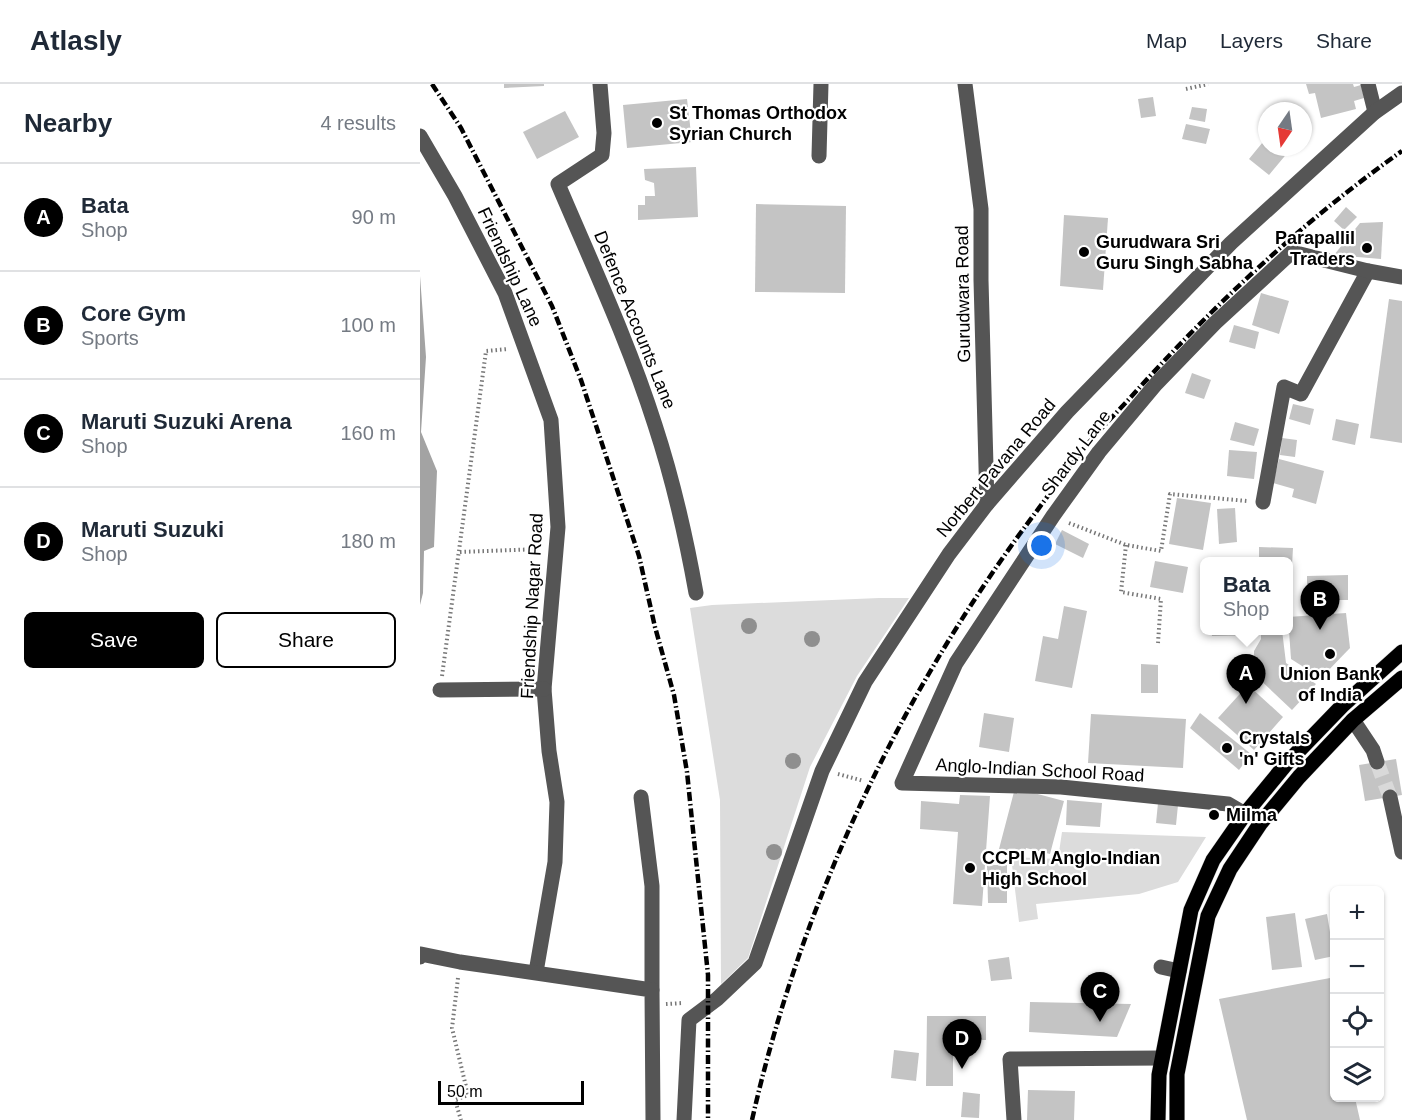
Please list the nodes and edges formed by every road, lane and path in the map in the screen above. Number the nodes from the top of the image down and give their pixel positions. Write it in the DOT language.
graph roads {
  1 [pos="600,84"];
  2 [pos="821,84"];
  3 [pos="965,84"];
  4 [pos="1208,84"];
  5 [pos="1368,84"];
  6 [pos="1186,89"];
  7 [pos="1402,93"];
  8 [pos="1375,112"];
  9 [pos="420,136"];
  10 [pos="819,156"];
  11 [pos="1368,271"];
  12 [pos="1402,277"];
  13 [pos="526,348"];
  14 [pos="551,420"];
  15 [pos="1263,502"];
  16 [pos="987,504"];
  17 [pos="1053,516"];
  18 [pos="1126,545"];
  19 [pos="556,549"];
  20 [pos="460,552"];
  21 [pos="696,593"];
  22 [pos="1158,643"];
  23 [pos="1402,652"];
  24 [pos="1402,678"];
  25 [pos="544,689"];
  26 [pos="440,690"];
  27 [pos="1342,706"];
  28 [pos="1353,720"];
  29 [pos="1377,762"];
  30 [pos="822,771"];
  31 [pos="864,780"];
  32 [pos="902,783"];
  33 [pos="641,797"];
  34 [pos="1390,797"];
  35 [pos="1245,814"];
  36 [pos="1402,852"];
  37 [pos="420,956"];
  38 [pos="460,962"];
  39 [pos="1161,967"];
  40 [pos="1179,971"];
  41 [pos="536,972"];
  42 [pos="652,997"];
  43 [pos="689,1020"];
  44 [pos="1162,1059"];
  45 [pos="461,1120"];
  46 [pos="653,1120"];
  47 [pos="684,1120"];
  48 [pos="1014,1120"];
  49 [pos="1158,1120"];
  50 [pos="1177,1120"];
  1 -- 21 [label="street, Defence Accounts Lane"];
  2 -- 10 [label="street"];
  3 -- 16 [label="street, Gurudwara Road"];
  4 -- 6 [label="path"];
  5 -- 8 [label="street"];
  7 -- 8 [label="street, Norbert Pavana Road"];
  8 -- 16 [label="street, Norbert Pavana Road"];
  9 -- 13 [label="street, Friendship Lane"];
  11 -- 12 [label="street, Shardy Lane"];
  11 -- 15 [label="street"];
  11 -- 17 [label="street, Shardy Lane"];
  13 -- 14 [label="street, Friendship Lane"];
  13 -- 20 [label="path"];
  14 -- 19 [label="street, Friendship Nagar Road"];
  15 -- 18 [label="path"];
  16 -- 30 [label="street, Norbert Pavana Road"];
  17 -- 18 [label="path"];
  17 -- 32 [label="street, Shardy Lane"];
  18 -- 22 [label="path"];
  19 -- 20 [label="path"];
  19 -- 25 [label="street, Friendship Nagar Road"];
  20 -- 26 [label="path"];
  23 -- 27 [label="main road"];
  24 -- 28 [label="main road"];
  25 -- 26 [label="street"];
  25 -- 41 [label="street, Friendship Nagar Road"];
  27 -- 28 [label="main road"];
  27 -- 35 [label="main road"];
  28 -- 29 [label="street"];
  28 -- 50 [label="main road"];
  30 -- 31 [label="path"];
  30 -- 43 [label="street, Norbert Pavana Road"];
  32 -- 35 [label="street, Anglo-Indian School Road"];
  33 -- 42 [label="street"];
  34 -- 36 [label="street"];
  35 -- 40 [label="main road"];
  37 -- 38 [label="street"];
  38 -- 41 [label="street"];
  38 -- 45 [label="path"];
  39 -- 40 [label="street"];
  40 -- 44 [label="main road"];
  41 -- 42 [label="street"];
  42 -- 43 [label="path"];
  42 -- 46 [label="street"];
  43 -- 47 [label="street"];
  44 -- 48 [label="street"];
  44 -- 49 [label="main road"];
}
